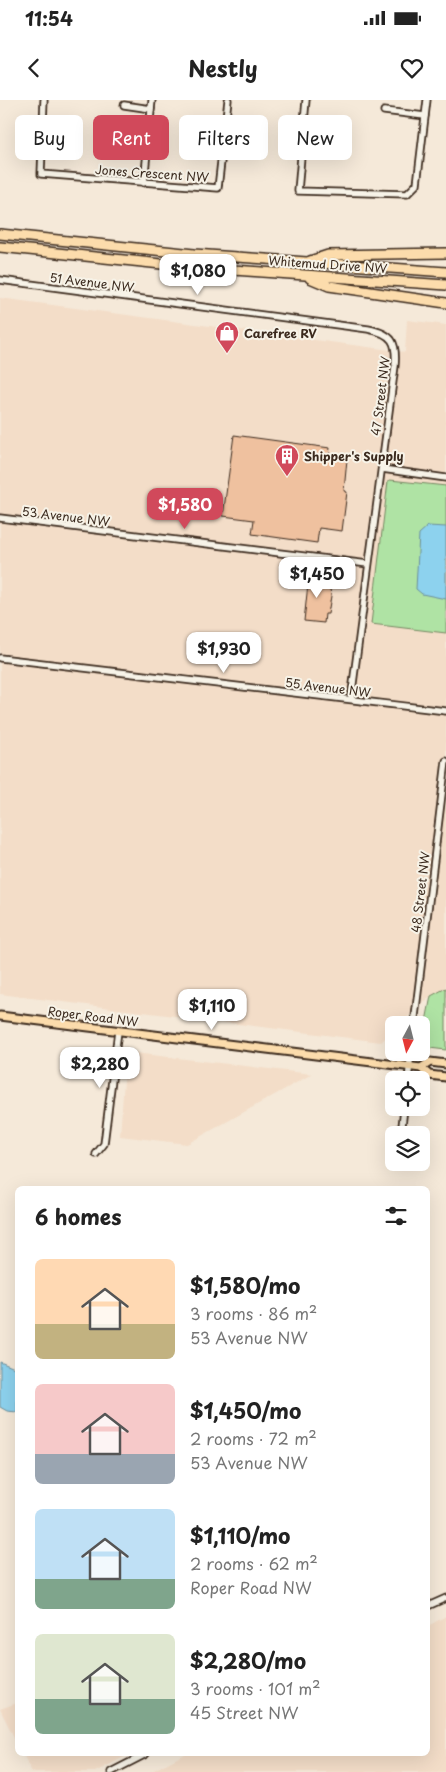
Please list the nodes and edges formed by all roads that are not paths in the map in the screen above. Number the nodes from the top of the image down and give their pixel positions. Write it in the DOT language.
graph roads {
  1 [pos="44,100"];
  2 [pos="152,100"];
  3 [pos="228,100"];
  4 [pos="306,100"];
  5 [pos="427,100"];
  6 [pos="124,105"];
  7 [pos="151,109"];
  8 [pos="384,111"];
  9 [pos="425,116"];
  10 [pos="144,183"];
  11 [pos="0,234"];
  12 [pos="0,247"];
  13 [pos="446,253"];
  14 [pos="303,263"];
  15 [pos="446,272"];
  16 [pos="303,275"];
  17 [pos="0,280"];
  18 [pos="446,285"];
  19 [pos="446,303"];
  20 [pos="388,336"];
  21 [pos="382,469"];
  22 [pos="446,478"];
  23 [pos="0,518"];
  24 [pos="368,564"];
  25 [pos="0,658"];
  26 [pos="351,699"];
  27 [pos="446,711"];
  28 [pos="446,761"];
  29 [pos="0,1016"];
  30 [pos="415,1016"];
  31 [pos="118,1031"];
  32 [pos="410,1061"];
  33 [pos="446,1064"];
  34 [pos="409,1066"];
  35 [pos="421,1068"];
  36 [pos="409,1071"];
  37 [pos="446,1077"];
  38 [pos="96,1154"];
  39 [pos="446,1598"];
  40 [pos="430,1605"];
  41 [pos="142,1756"];
  42 [pos="111,1772"];
  1 -- 10 [label="street, Jones Crescent NW"];
  2 -- 7 [label="street"];
  3 -- 10 [label="street, Jones Crescent NW"];
  4 -- 9 [label="street"];
  5 -- 9 [label="street"];
  6 -- 7 [label="street"];
  7 -- 10 [label="street"];
  8 -- 9 [label="street"];
  11 -- 14 [label="highway, Whitemud Drive NW"];
  12 -- 16 [label="highway, Whitemud Drive NW"];
  13 -- 14 [label="highway"];
  14 -- 15 [label="highway, Whitemud Drive NW"];
  16 -- 18 [label="highway, Whitemud Drive NW"];
  16 -- 19 [label="highway"];
  17 -- 20 [label="street, 51 Avenue NW"];
  20 -- 21 [label="street, 47 Street NW"];
  21 -- 22 [label="street"];
  21 -- 24 [label="street, 47 Street NW"];
  23 -- 24 [label="street, 53 Avenue NW"];
  24 -- 26 [label="street, 47 Street NW"];
  25 -- 26 [label="street, 55 Avenue NW"];
  26 -- 27 [label="street, 55 Avenue NW"];
  28 -- 30 [label="street, 48 Street NW"];
  29 -- 31 [label="main road, Roper Road NW"];
  31 -- 34 [label="main road, Roper Road NW"];
  31 -- 38 [label="street"];
  32 -- 34 [label="street"];
  33 -- 35 [label="main road, Roper Road NW"];
  34 -- 35 [label="main road, Roper Road NW"];
  34 -- 36 [label="street"];
  35 -- 37 [label="main road, Roper Road NW"];
  39 -- 40 [label="street"];
  41 -- 42 [label="street"];
}
